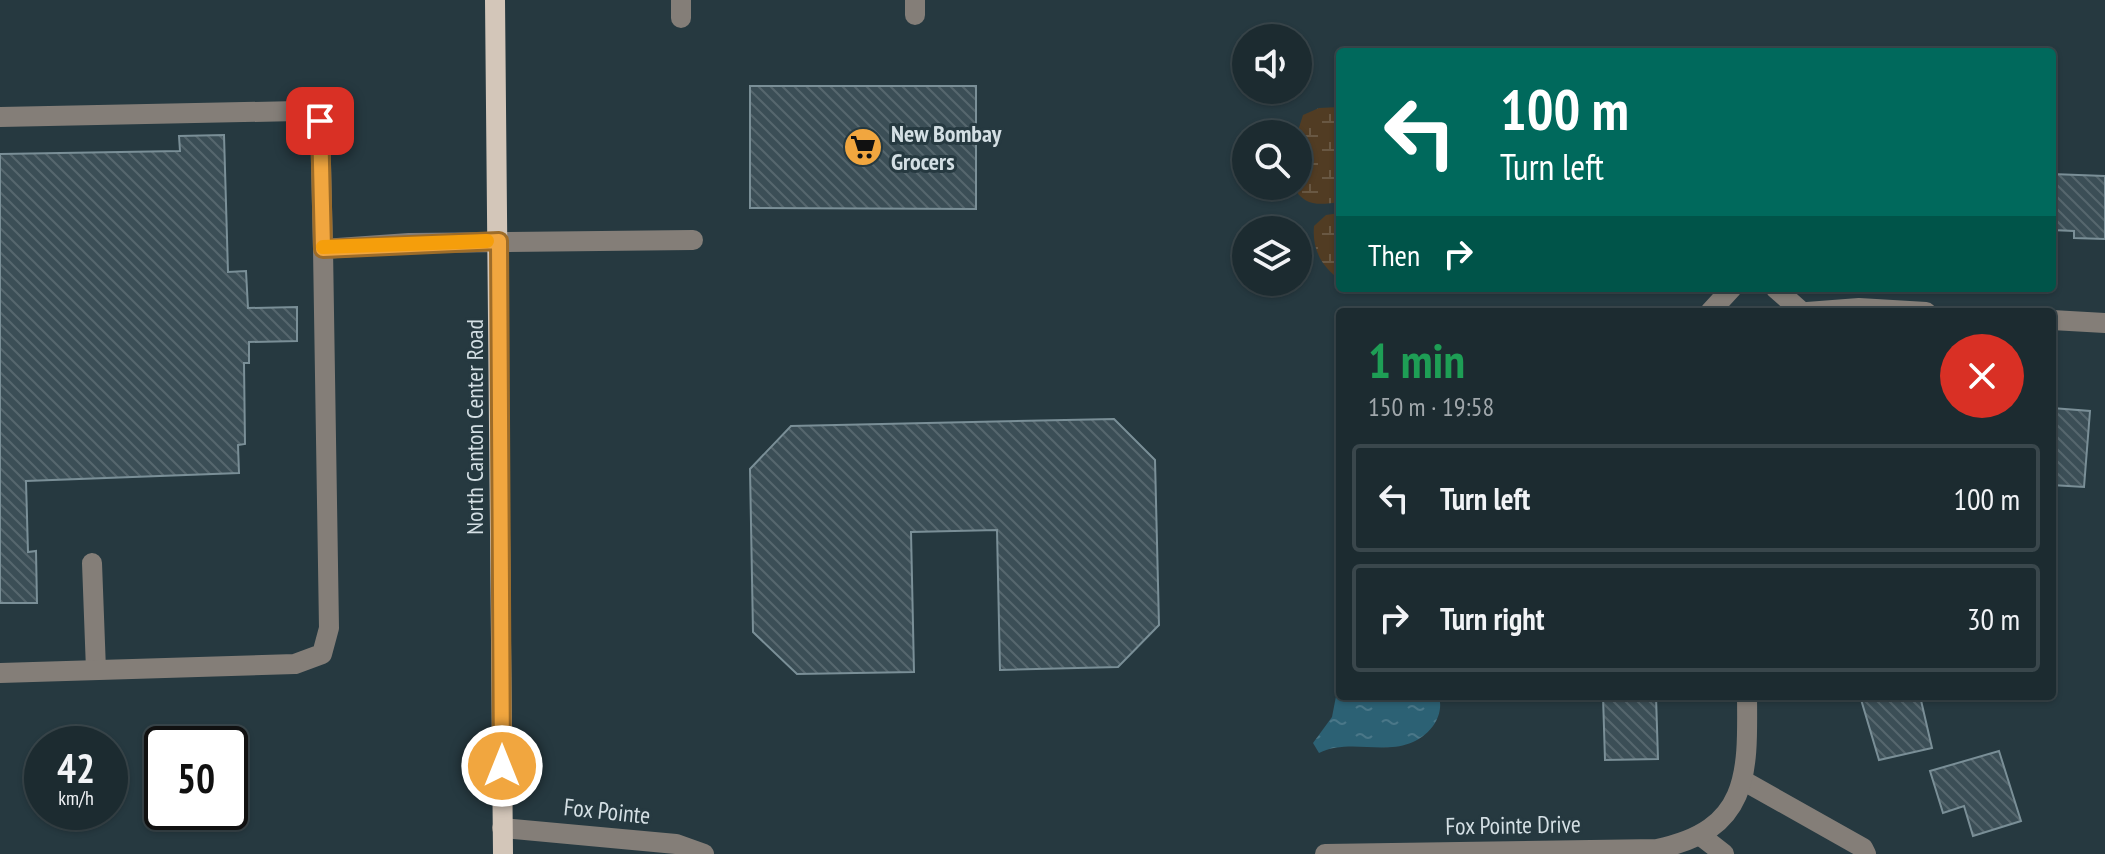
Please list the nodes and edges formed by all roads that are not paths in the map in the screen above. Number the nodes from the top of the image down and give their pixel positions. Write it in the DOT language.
graph roads {
  1 [pos="495,0"];
  2 [pos="0,117"];
  3 [pos="693,240"];
  4 [pos="499,241"];
  5 [pos="323,249"];
  6 [pos="1728,292"];
  7 [pos="1780,292"];
  8 [pos="1714,308"];
  9 [pos="1799,308"];
  10 [pos="2056,320"];
  11 [pos="2105,323"];
  12 [pos="92,563"];
  13 [pos="96,670"];
  14 [pos="0,673"];
  15 [pos="1747,700"];
  16 [pos="1744,781"];
  17 [pos="502,828"];
  18 [pos="1701,836"];
  19 [pos="503,854"];
  20 [pos="704,854"];
  21 [pos="1325,854"];
  22 [pos="1724,854"];
  23 [pos="1866,854"];
  1 -- 4 [label="main road, North Canton Center Road"];
  2 -- 5 [label="street"];
  3 -- 4 [label="street"];
  4 -- 5 [label="street"];
  4 -- 17 [label="main road, North Canton Center Road"];
  5 -- 13 [label="street"];
  6 -- 8 [label="street"];
  7 -- 9 [label="street"];
  10 -- 11 [label="street"];
  12 -- 13 [label="street"];
  13 -- 14 [label="street"];
  15 -- 16 [label="street, Fox Pointe Drive"];
  16 -- 18 [label="street, Fox Pointe Drive"];
  16 -- 23 [label="street"];
  17 -- 19 [label="main road, North Canton Center Road"];
  17 -- 20 [label="street, Fox Pointe"];
  18 -- 21 [label="street, Fox Pointe Drive"];
  18 -- 22 [label="street"];
}
